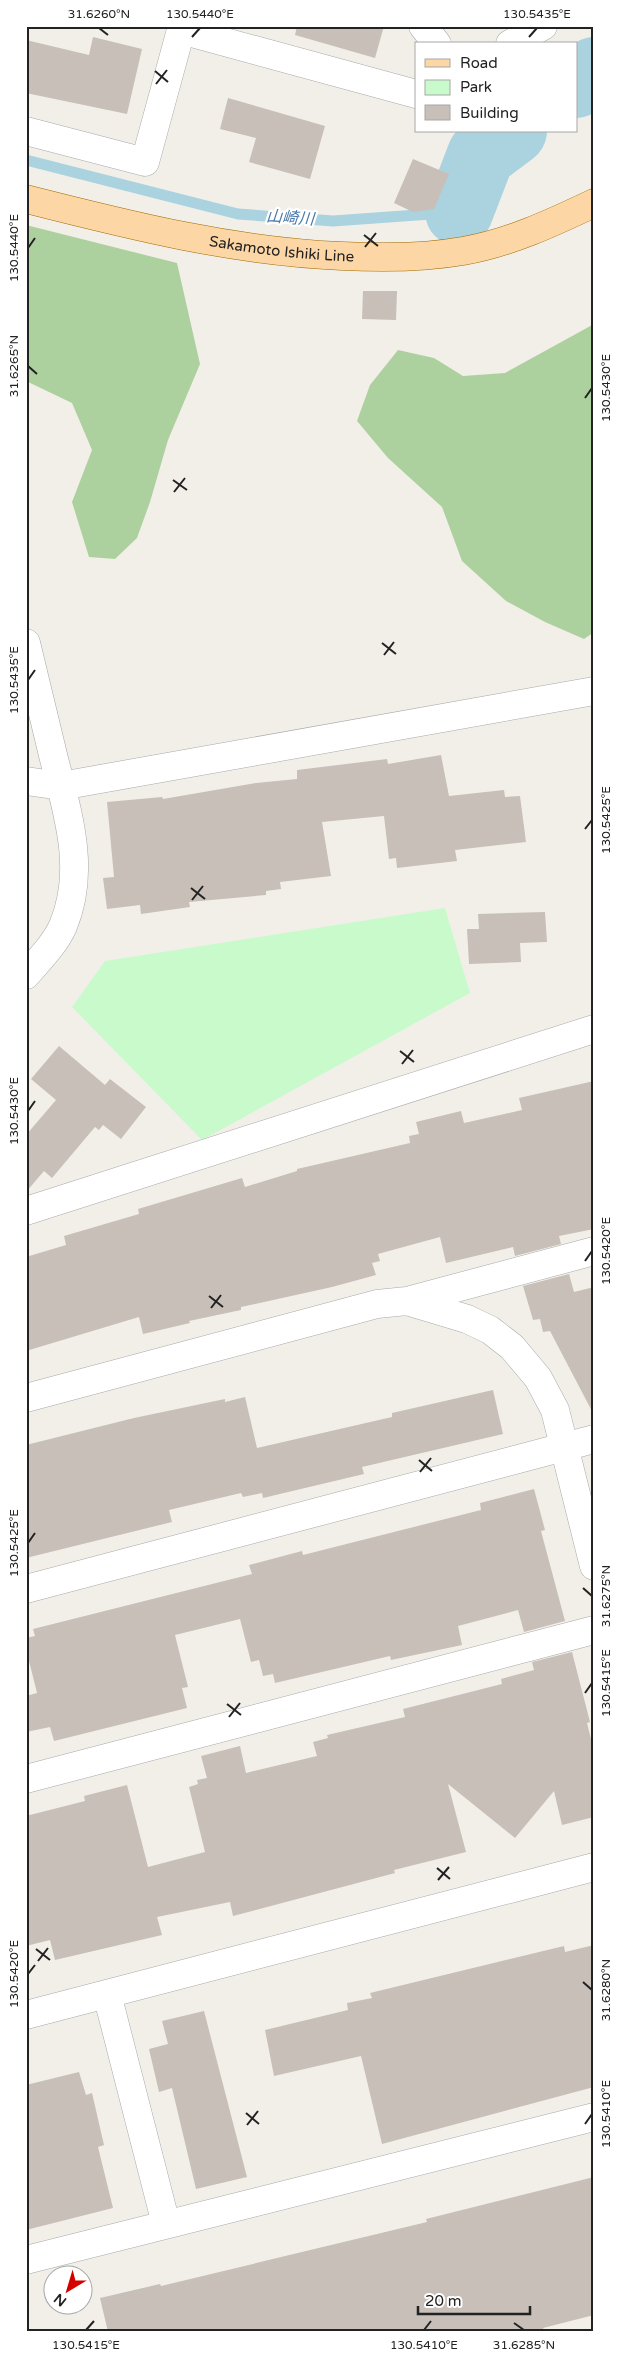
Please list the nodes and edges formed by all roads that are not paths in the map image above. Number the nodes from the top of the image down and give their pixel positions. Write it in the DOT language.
graph roads {
  1 [pos="424,26"];
  2 [pos="544,26"];
  3 [pos="436,42"];
  4 [pos="514,42"];
  5 [pos="415,94"];
  6 [pos="26,131"];
  7 [pos="26,199"];
  8 [pos="594,203"];
  9 [pos="26,644"];
  10 [pos="594,691"];
  11 [pos="26,781"];
  12 [pos="61,786"];
  13 [pos="26,975"];
  14 [pos="594,1029"];
  15 [pos="26,1211"];
  16 [pos="594,1251"];
  17 [pos="407,1301"];
  18 [pos="26,1398"];
  19 [pos="594,1439"];
  20 [pos="564,1446"];
  21 [pos="594,1566"];
  22 [pos="26,1590"];
  23 [pos="594,1630"];
  24 [pos="26,1779"];
  25 [pos="594,1867"];
  26 [pos="107,1994"];
  27 [pos="26,2014"];
  28 [pos="594,2117"];
  29 [pos="166,2224"];
  30 [pos="26,2260"];
  1 -- 3 [label="street"];
  2 -- 4 [label="street"];
  5 -- 6 [label="street"];
  7 -- 8 [label="main road, Sakamoto Ishiki Line"];
  9 -- 12 [label="street"];
  10 -- 12 [label="street"];
  11 -- 12 [label="street"];
  12 -- 13 [label="street"];
  14 -- 15 [label="street"];
  16 -- 17 [label="street"];
  17 -- 18 [label="street"];
  17 -- 20 [label="street"];
  19 -- 20 [label="street"];
  20 -- 21 [label="street"];
  20 -- 22 [label="street"];
  23 -- 24 [label="street"];
  25 -- 26 [label="street"];
  26 -- 27 [label="street"];
  26 -- 29 [label="street"];
  28 -- 29 [label="street"];
  29 -- 30 [label="street"];
}
